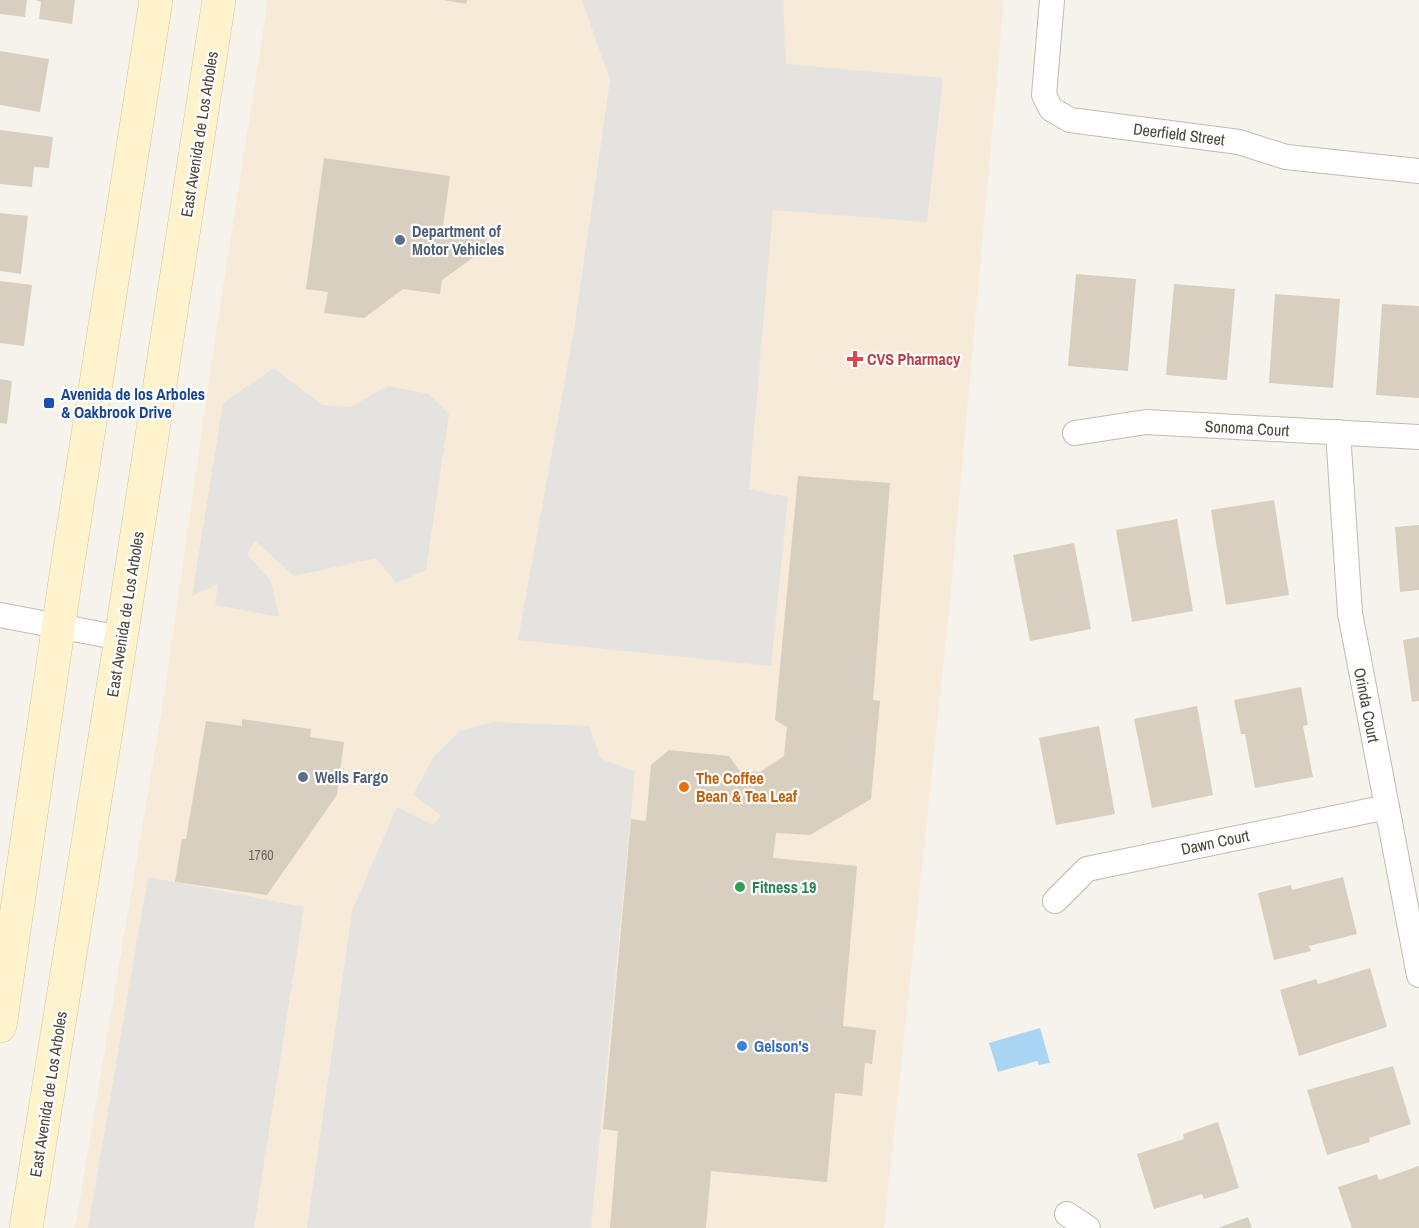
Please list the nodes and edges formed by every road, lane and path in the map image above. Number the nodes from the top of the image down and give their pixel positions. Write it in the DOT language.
graph roads {
  1 [pos="156,0"];
  2 [pos="219,0"];
  3 [pos="1052,0"];
  4 [pos="1419,171"];
  5 [pos="1338,432"];
  6 [pos="1075,433"];
  7 [pos="1419,437"];
  8 [pos="0,615"];
  9 [pos="59,626"];
  10 [pos="121,639"];
  11 [pos="1387,807"];
  12 [pos="1055,901"];
  13 [pos="1419,975"];
  14 [pos="0,1026"];
  15 [pos="1068,1214"];
  16 [pos="26,1228"];
  17 [pos="1088,1228"];
  1 -- 9 [label="main road"];
  2 -- 10 [label="main road, East Avenida de Los Arboles"];
  3 -- 4 [label="street, Deerfield Street"];
  5 -- 6 [label="street, Sonoma Court"];
  5 -- 7 [label="street, Sonoma Court"];
  5 -- 11 [label="street, Orinda Court"];
  8 -- 9 [label="street"];
  9 -- 10 [label="street"];
  9 -- 14 [label="main road"];
  10 -- 16 [label="main road, East Avenida de Los Arboles"];
  11 -- 12 [label="street, Dawn Court"];
  11 -- 13 [label="street, Orinda Court"];
  15 -- 17 [label="street"];
}
